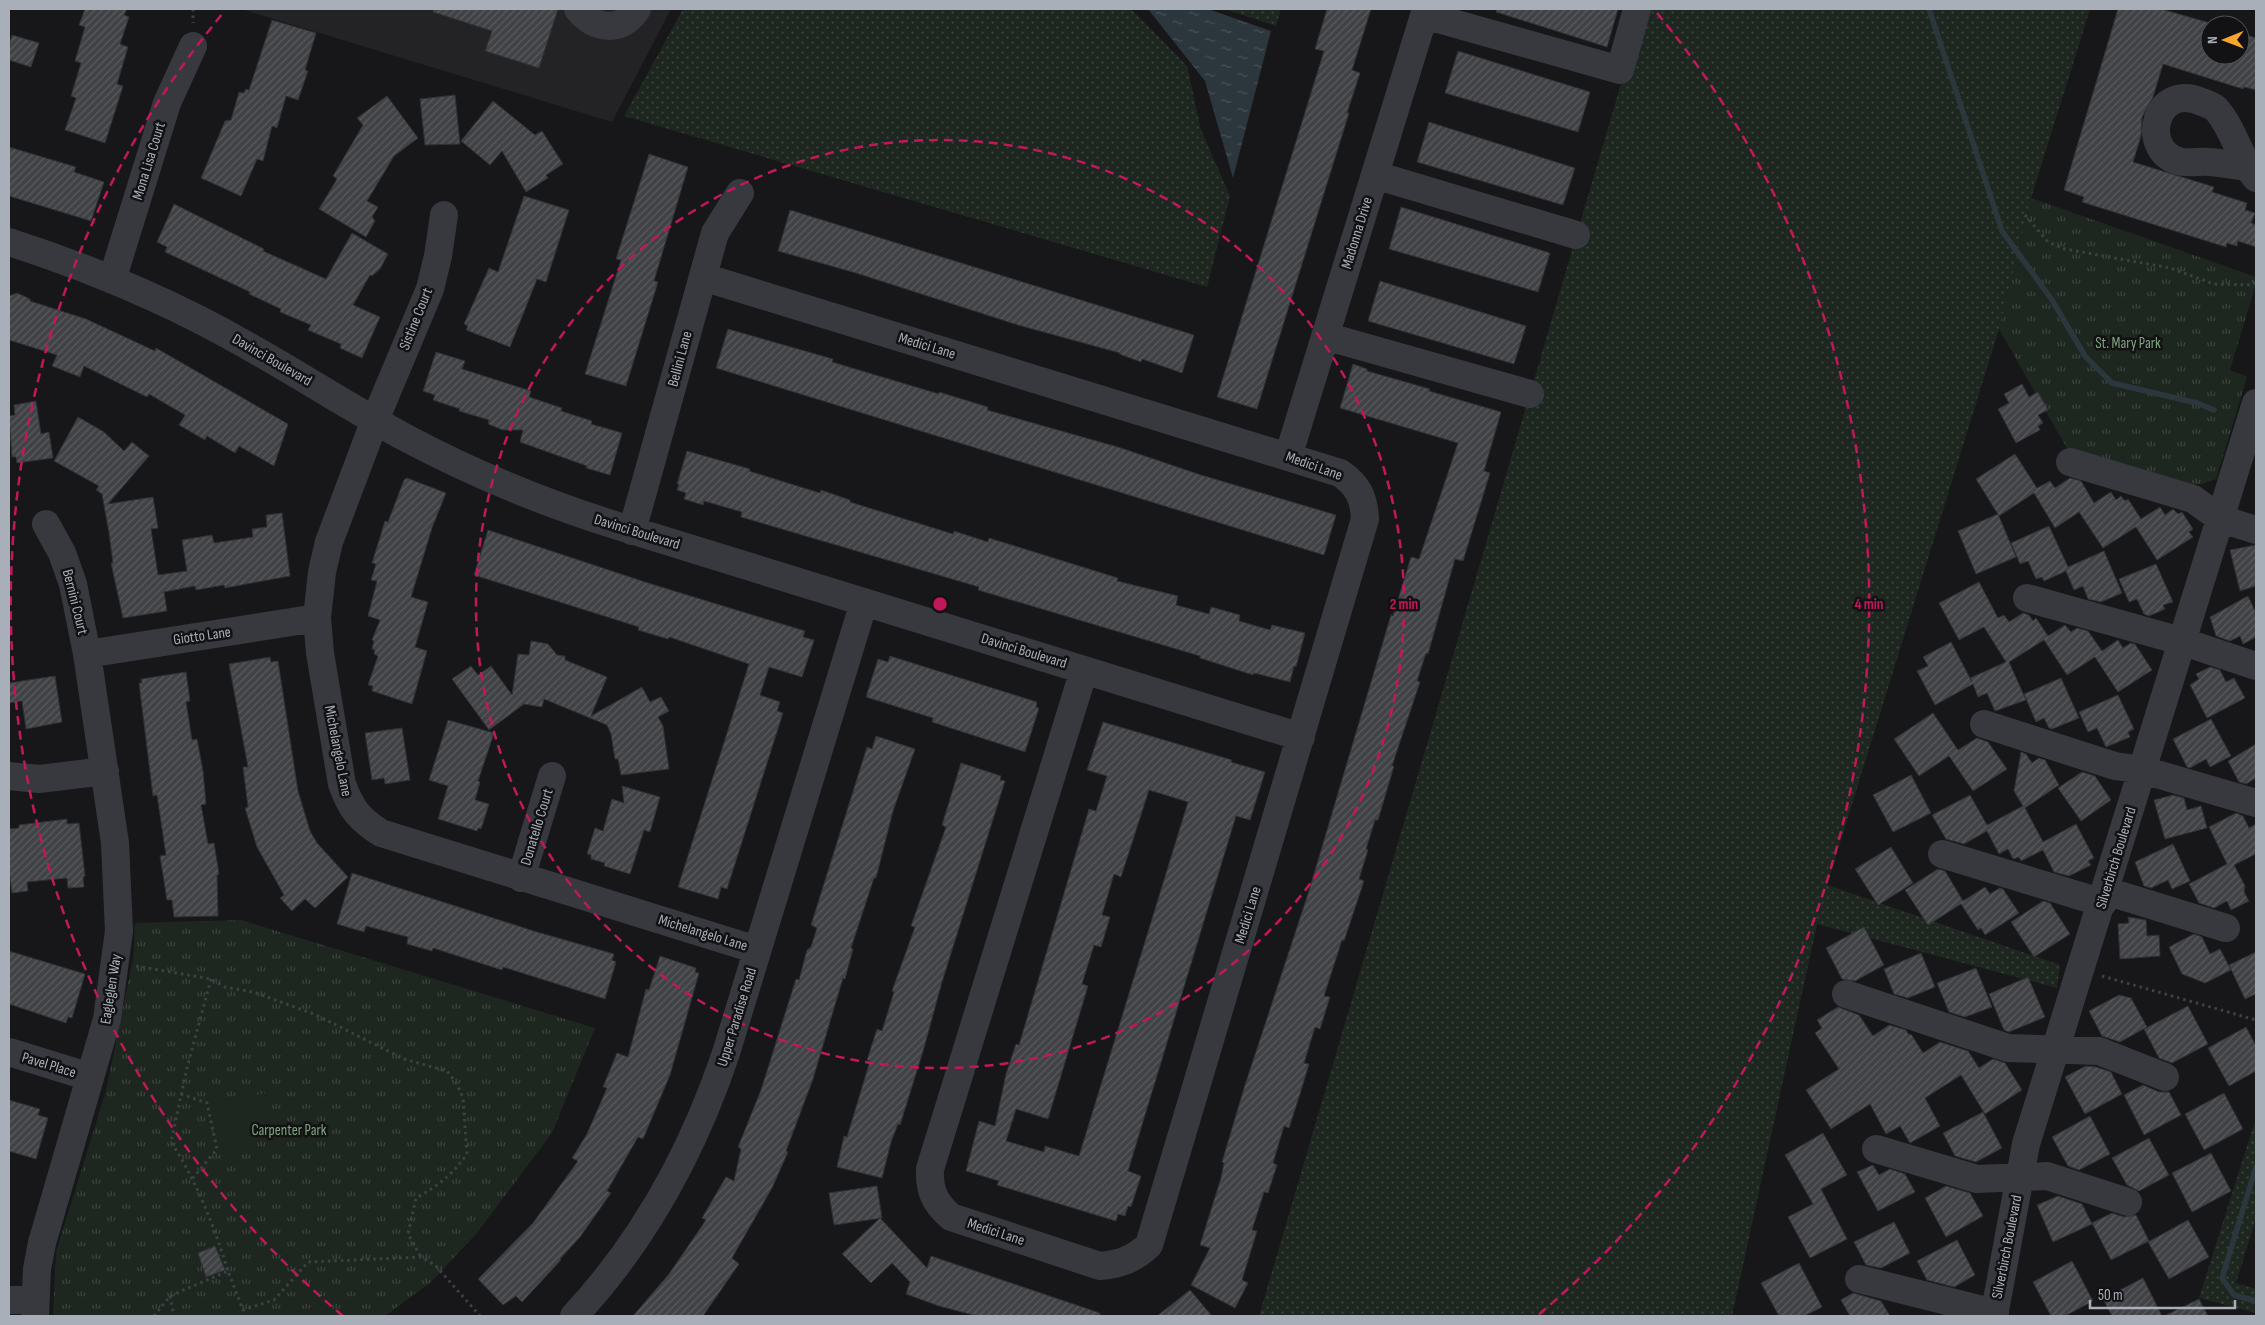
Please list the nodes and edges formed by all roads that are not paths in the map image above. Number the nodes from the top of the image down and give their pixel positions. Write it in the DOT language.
graph roads {
  1 [pos="578,9"];
  2 [pos="637,9"];
  3 [pos="1637,9"];
  4 [pos="1425,12"];
  5 [pos="192,46"];
  6 [pos="1375,175"];
  7 [pos="740,193"];
  8 [pos="444,215"];
  9 [pos="1576,235"];
  10 [pos="9,242"];
  11 [pos="703,277"];
  12 [pos="112,280"];
  13 [pos="1325,336"];
  14 [pos="1530,394"];
  15 [pos="2256,403"];
  16 [pos="375,420"];
  17 [pos="1288,457"];
  18 [pos="2070,462"];
  19 [pos="2221,519"];
  20 [pos="46,524"];
  21 [pos="2256,530"];
  22 [pos="632,531"];
  23 [pos="2027,598"];
  24 [pos="864,602"];
  25 [pos="317,618"];
  26 [pos="2181,641"];
  27 [pos="87,654"];
  28 [pos="2256,666"];
  29 [pos="1084,670"];
  30 [pos="1984,724"];
  31 [pos="1301,737"];
  32 [pos="2143,770"];
  33 [pos="104,771"];
  34 [pos="9,776"];
  35 [pos="552,776"];
  36 [pos="2256,804"];
  37 [pos="1942,854"];
  38 [pos="521,878"];
  39 [pos="2105,897"];
  40 [pos="2226,928"];
  41 [pos="757,950"];
  42 [pos="1846,994"];
  43 [pos="2058,1048"];
  44 [pos="9,1052"];
  45 [pos="90,1077"];
  46 [pos="2165,1077"];
  47 [pos="1876,1149"];
  48 [pos="2021,1176"];
  49 [pos="2128,1202"];
  50 [pos="1859,1278"];
  51 [pos="26,1306"];
  52 [pos="1995,1314"];
  53 [pos="574,1316"];
  1 -- 2 [label="street"];
  3 -- 4 [label="street"];
  4 -- 6 [label="street, Madonna Drive"];
  5 -- 12 [label="street, Mona Lisa Court"];
  6 -- 9 [label="street"];
  6 -- 13 [label="street, Madonna Drive"];
  7 -- 11 [label="street, Bellini Lane"];
  8 -- 16 [label="street, Sistine Court"];
  10 -- 12 [label="street, Davinci Boulevard"];
  11 -- 17 [label="street, Medici Lane"];
  11 -- 22 [label="street, Bellini Lane"];
  12 -- 16 [label="street, Davinci Boulevard"];
  13 -- 14 [label="street"];
  13 -- 17 [label="street, Madonna Drive"];
  15 -- 19 [label="street, Silverbirch Boulevard"];
  16 -- 22 [label="street, Davinci Boulevard"];
  16 -- 25 [label="street, Michelangelo Lane"];
  17 -- 31 [label="street, Medici Lane"];
  18 -- 19 [label="street"];
  19 -- 21 [label="street"];
  19 -- 26 [label="street, Silverbirch Boulevard"];
  20 -- 27 [label="street, Bernini Court"];
  22 -- 24 [label="street, Davinci Boulevard"];
  23 -- 26 [label="street"];
  24 -- 29 [label="street, Davinci Boulevard"];
  24 -- 41 [label="street, Upper Paradise Road"];
  25 -- 27 [label="street, Giotto Lane"];
  25 -- 38 [label="street, Michelangelo Lane"];
  26 -- 28 [label="street"];
  26 -- 32 [label="street, Silverbirch Boulevard"];
  27 -- 33 [label="street, Eagleglen Way"];
  29 -- 31 [label="street, Davinci Boulevard"];
  29 -- 31 [label="street, Medici Lane"];
  30 -- 32 [label="street"];
  32 -- 36 [label="street"];
  32 -- 39 [label="street, Silverbirch Boulevard"];
  33 -- 34 [label="street"];
  33 -- 45 [label="street, Eagleglen Way"];
  35 -- 38 [label="street, Donatello Court"];
  37 -- 39 [label="street"];
  38 -- 41 [label="street, Michelangelo Lane"];
  39 -- 40 [label="street"];
  39 -- 43 [label="street, Silverbirch Boulevard"];
  41 -- 53 [label="street, Upper Paradise Road"];
  42 -- 43 [label="street"];
  43 -- 46 [label="street"];
  43 -- 48 [label="street, Silverbirch Boulevard"];
  44 -- 45 [label="street, Pavel Place"];
  45 -- 51 [label="street, Eagleglen Way"];
  47 -- 48 [label="street"];
  48 -- 49 [label="street"];
  48 -- 52 [label="street, Silverbirch Boulevard"];
  50 -- 52 [label="street"];
}
